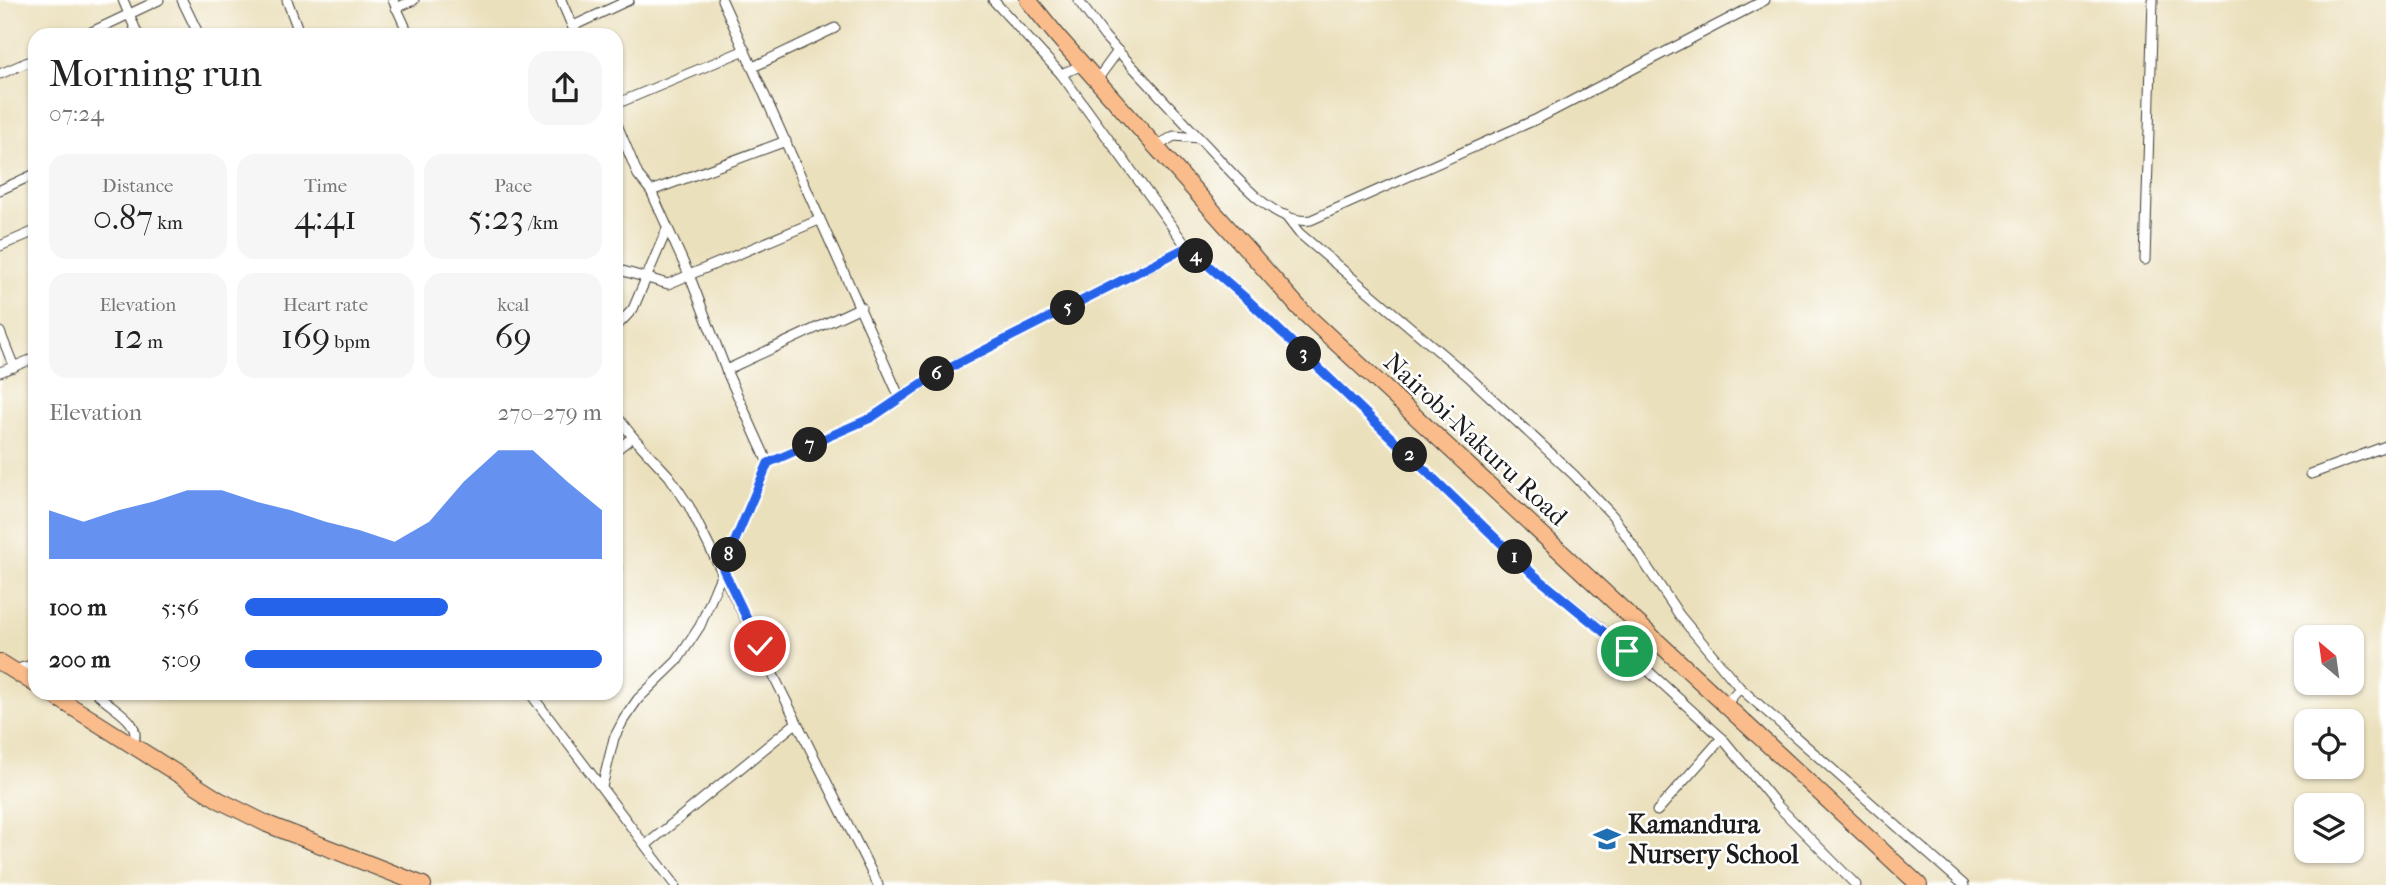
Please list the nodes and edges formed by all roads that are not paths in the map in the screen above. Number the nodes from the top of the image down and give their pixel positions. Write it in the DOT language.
graph roads {
  1 [pos="123,0"];
  2 [pos="159,0"];
  3 [pos="182,0"];
  4 [pos="286,0"];
  5 [pos="414,0"];
  6 [pos="561,0"];
  7 [pos="629,0"];
  8 [pos="722,0"];
  9 [pos="993,0"];
  10 [pos="1028,0"];
  11 [pos="1078,0"];
  12 [pos="1765,0"];
  13 [pos="2153,0"];
  14 [pos="395,4"];
  15 [pos="128,14"];
  16 [pos="99,28"];
  17 [pos="135,28"];
  18 [pos="196,28"];
  19 [pos="297,28"];
  20 [pos="407,28"];
  21 [pos="572,28"];
  22 [pos="580,28"];
  23 [pos="835,28"];
  24 [pos="745,50"];
  25 [pos="1118,51"];
  26 [pos="28,64"];
  27 [pos="1083,65"];
  28 [pos="753,67"];
  29 [pos="0,74"];
  30 [pos="1061,74"];
  31 [pos="1096,80"];
  32 [pos="623,101"];
  33 [pos="1199,138"];
  34 [pos="623,139"];
  35 [pos="786,141"];
  36 [pos="1155,147"];
  37 [pos="28,177"];
  38 [pos="0,190"];
  39 [pos="651,191"];
  40 [pos="1284,215"];
  41 [pos="819,220"];
  42 [pos="667,229"];
  43 [pos="28,234"];
  44 [pos="0,246"];
  45 [pos="1187,247"];
  46 [pos="2145,260"];
  47 [pos="623,272"];
  48 [pos="690,277"];
  49 [pos="646,280"];
  50 [pos="861,307"];
  51 [pos="623,320"];
  52 [pos="0,332"];
  53 [pos="28,361"];
  54 [pos="15,367"];
  55 [pos="726,370"];
  56 [pos="0,372"];
  57 [pos="900,398"];
  58 [pos="623,424"];
  59 [pos="633,436"];
  60 [pos="623,444"];
  61 [pos="2386,446"];
  62 [pos="768,463"];
  63 [pos="2311,474"];
  64 [pos="723,569"];
  65 [pos="28,664"];
  66 [pos="6,666"];
  67 [pos="28,680"];
  68 [pos="1741,688"];
  69 [pos="61,700"];
  70 [pos="105,700"];
  71 [pos="535,700"];
  72 [pos="1726,704"];
  73 [pos="796,723"];
  74 [pos="1722,738"];
  75 [pos="133,745"];
  76 [pos="602,788"];
  77 [pos="1657,811"];
  78 [pos="646,845"];
  79 [pos="423,885"];
  80 [pos="675,885"];
  81 [pos="878,885"];
  82 [pos="1856,885"];
  83 [pos="1919,885"];
  84 [pos="1964,885"];
  1 -- 15 [label="street"];
  2 -- 15 [label="street"];
  3 -- 18 [label="street"];
  4 -- 19 [label="street"];
  5 -- 14 [label="street"];
  6 -- 21 [label="street"];
  7 -- 22 [label="street"];
  8 -- 24 [label="street"];
  9 -- 30 [label="street"];
  10 -- 27 [label="highway, Nairobi-Nakuru Road"];
  11 -- 25 [label="street"];
  12 -- 40 [label="street"];
  13 -- 46 [label="street"];
  14 -- 20 [label="street"];
  15 -- 16 [label="street"];
  15 -- 17 [label="street"];
  23 -- 28 [label="street"];
  24 -- 28 [label="street"];
  24 -- 32 [label="street"];
  25 -- 31 [label="street"];
  25 -- 33 [label="street"];
  26 -- 29 [label="street"];
  27 -- 30 [label="street"];
  27 -- 31 [label="highway, Nairobi-Nakuru Road"];
  28 -- 35 [label="street"];
  30 -- 45 [label="street"];
  31 -- 36 [label="highway, Nairobi-Nakuru Road"];
  33 -- 36 [label="street"];
  33 -- 40 [label="street"];
  34 -- 39 [label="street"];
  35 -- 39 [label="street"];
  35 -- 41 [label="street"];
  36 -- 72 [label="highway, Nairobi-Nakuru Road"];
  37 -- 38 [label="street"];
  39 -- 42 [label="street"];
  40 -- 68 [label="street"];
  41 -- 48 [label="street"];
  41 -- 50 [label="street"];
  42 -- 48 [label="street"];
  42 -- 49 [label="street"];
  43 -- 44 [label="street"];
  45 -- 57 [label="street"];
  45 -- 74 [label="street"];
  47 -- 49 [label="street"];
  48 -- 49 [label="street"];
  48 -- 55 [label="street"];
  49 -- 51 [label="street"];
  50 -- 55 [label="street"];
  50 -- 57 [label="street"];
  52 -- 54 [label="street"];
  53 -- 54 [label="street"];
  54 -- 56 [label="street"];
  55 -- 62 [label="street"];
  57 -- 62 [label="street"];
  58 -- 59 [label="street"];
  59 -- 60 [label="street"];
  59 -- 64 [label="street"];
  61 -- 63 [label="street"];
  62 -- 64 [label="street"];
  64 -- 73 [label="street"];
  64 -- 76 [label="street"];
  65 -- 66 [label="street"];
  66 -- 67 [label="highway"];
  68 -- 72 [label="street"];
  68 -- 84 [label="street"];
  69 -- 75 [label="highway"];
  70 -- 75 [label="street"];
  71 -- 76 [label="street"];
  72 -- 83 [label="highway, Nairobi-Nakuru Road"];
  73 -- 78 [label="street"];
  73 -- 81 [label="street"];
  74 -- 77 [label="street"];
  74 -- 82 [label="street"];
  75 -- 79 [label="highway"];
  76 -- 78 [label="street"];
  78 -- 80 [label="street"];
}
